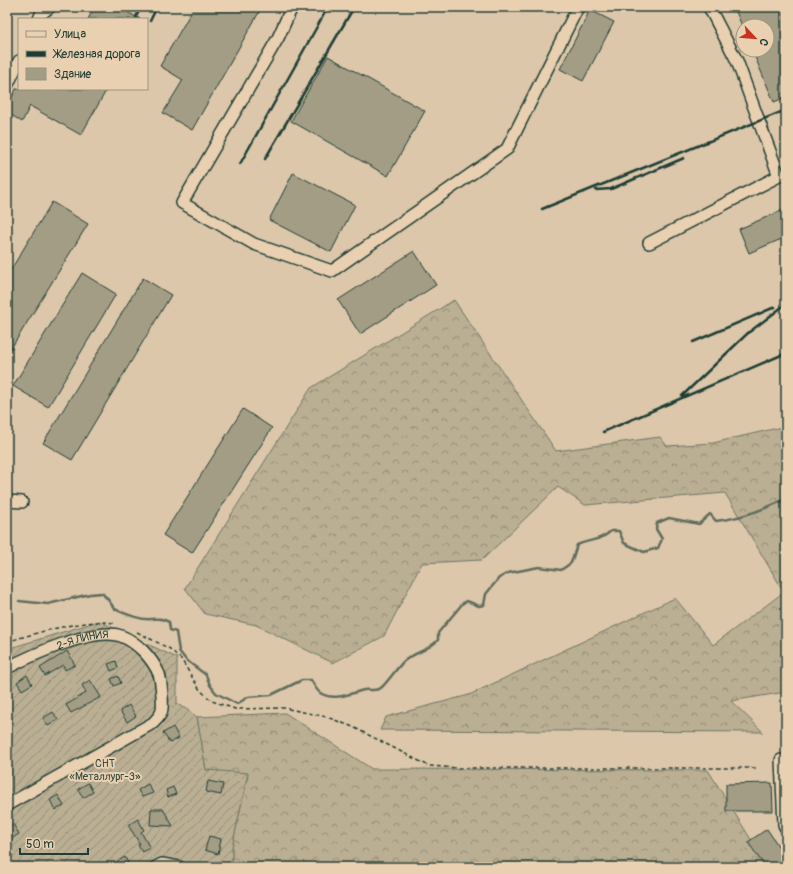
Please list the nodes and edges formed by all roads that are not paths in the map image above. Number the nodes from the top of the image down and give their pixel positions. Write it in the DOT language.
graph roads {
  1 [pos="50,7"];
  2 [pos="292,7"];
  3 [pos="578,7"];
  4 [pos="709,7"];
  5 [pos="39,18"];
  6 [pos="18,63"];
  7 [pos="7,86"];
  8 [pos="648,243"];
  9 [pos="7,501"];
  10 [pos="22,502"];
  11 [pos="7,668"];
  12 [pos="781,760"];
  13 [pos="7,805"];
  14 [pos="786,828"];
  15 [pos="156,867"];
  16 [pos="179,867"];
  1 -- 5 [label="lane"];
  2 -- 3 [label="lane"];
  4 -- 8 [label="lane"];
  6 -- 7 [label="lane"];
  9 -- 10 [label="lane"];
  11 -- 13 [label="lane, 2-Я ЛИНИЯ"];
  12 -- 14 [label="lane"];
  15 -- 16 [label="lane"];
}
